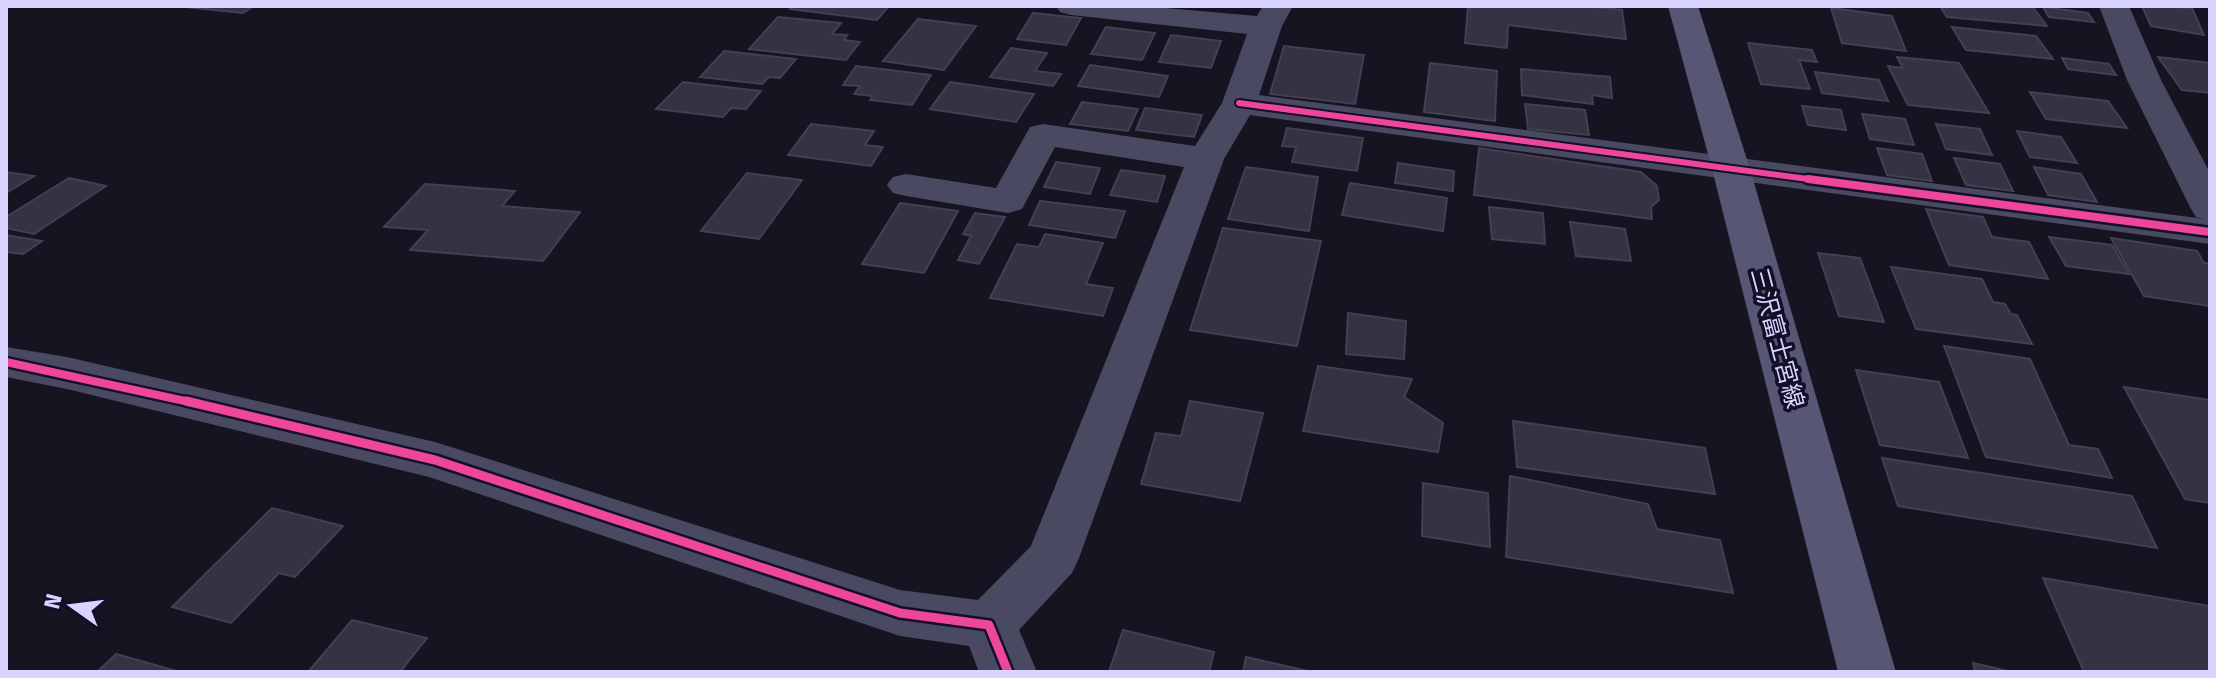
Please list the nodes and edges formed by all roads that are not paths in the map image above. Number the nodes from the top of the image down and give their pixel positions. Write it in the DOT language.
graph roads {
  1 [pos="1071,6"];
  2 [pos="1683,6"];
  3 [pos="2114,6"];
  4 [pos="1158,12"];
  5 [pos="1272,16"];
  6 [pos="1239,103"];
  7 [pos="1206,159"];
  8 [pos="1731,169"];
  9 [pos="906,185"];
  10 [pos="2210,209"];
  11 [pos="2210,232"];
  12 [pos="6,362"];
  13 [pos="989,625"];
  14 [pos="1008,672"];
  15 [pos="1867,672"];
  1 -- 4 [label="street"];
  2 -- 8 [label="main road, 三沢富士宮線"];
  3 -- 10 [label="street"];
  4 -- 5 [label="street"];
  5 -- 6 [label="street"];
  6 -- 7 [label="street"];
  6 -- 8 [label="street"];
  7 -- 9 [label="street"];
  7 -- 13 [label="street"];
  8 -- 11 [label="street"];
  8 -- 15 [label="main road, 三沢富士宮線"];
  12 -- 13 [label="street"];
  13 -- 14 [label="street"];
}
